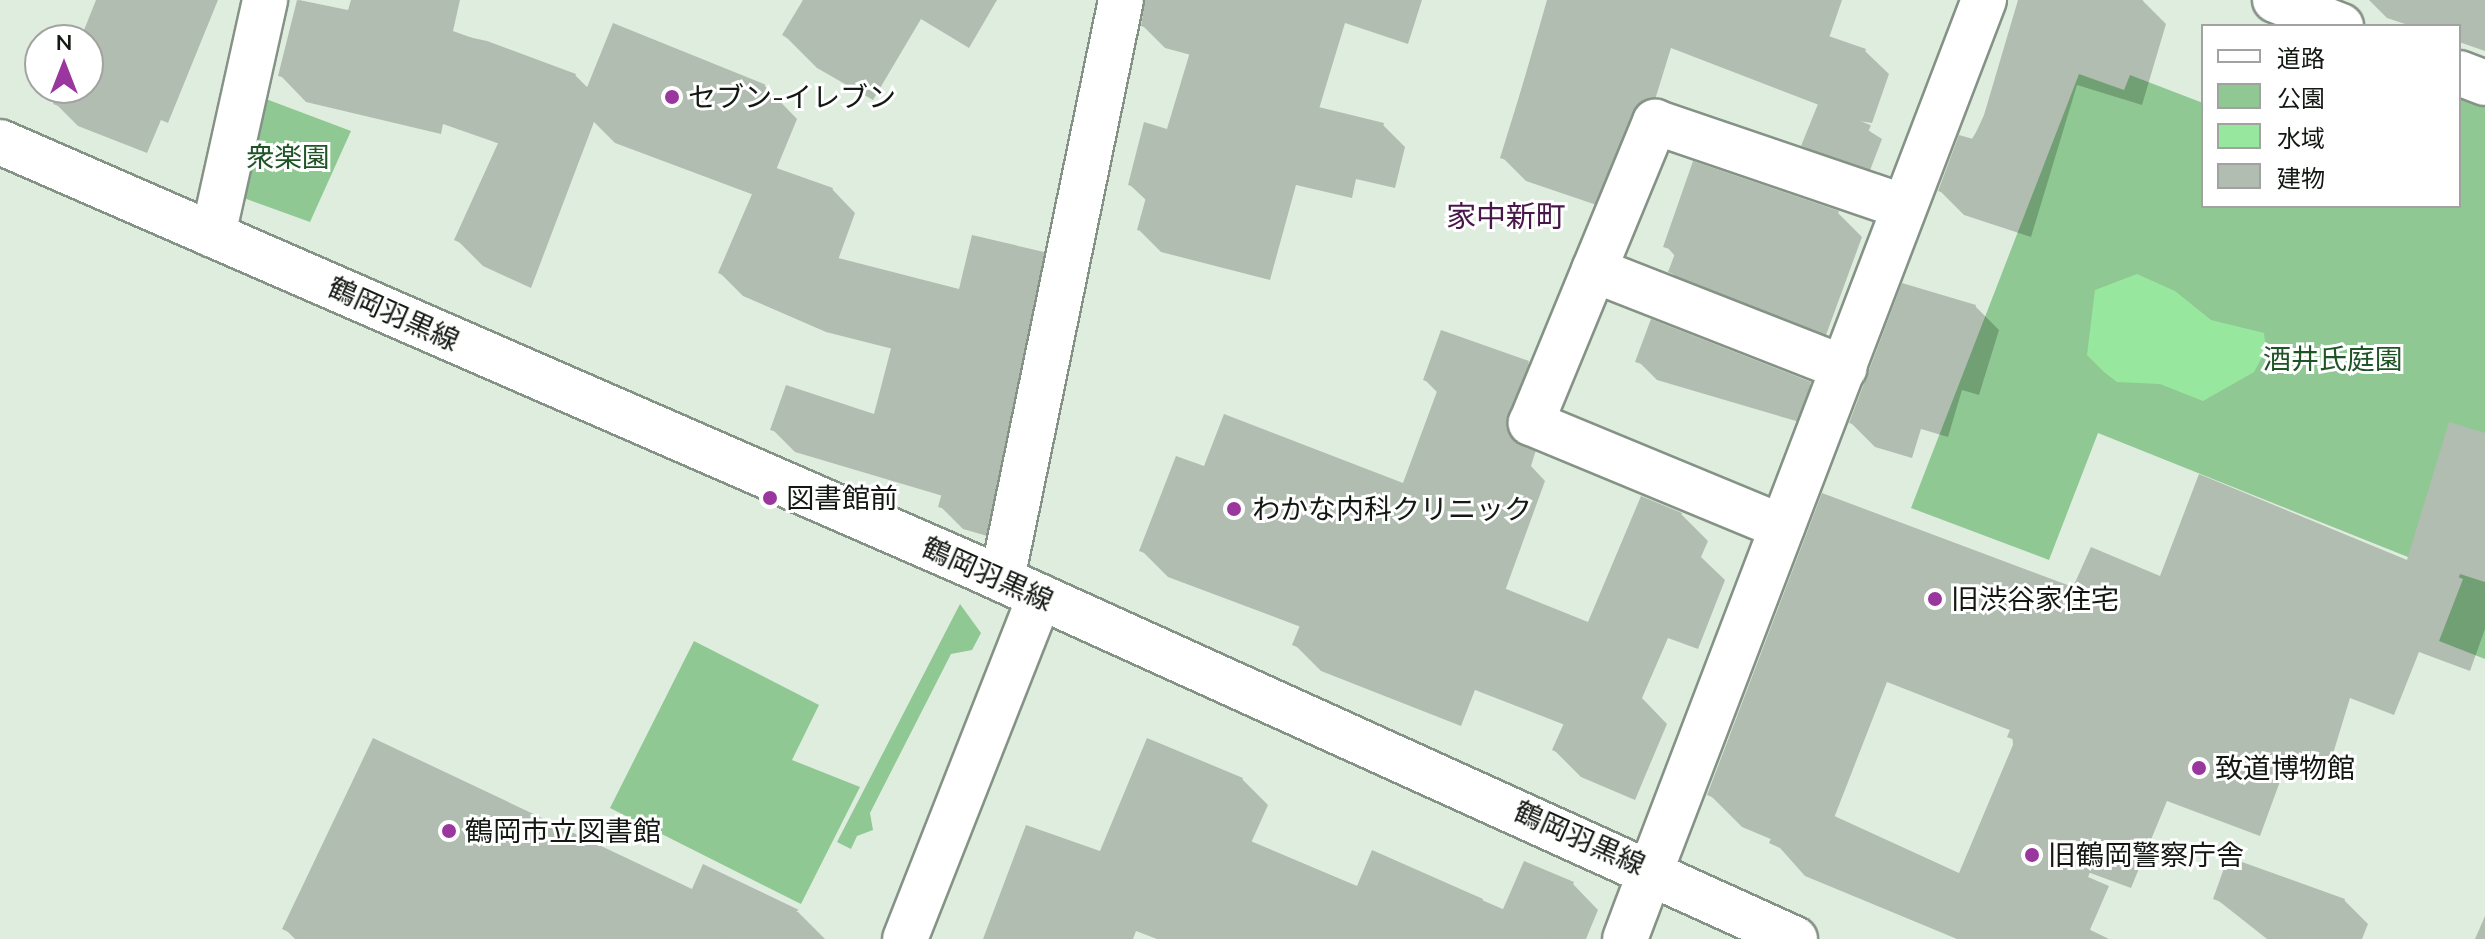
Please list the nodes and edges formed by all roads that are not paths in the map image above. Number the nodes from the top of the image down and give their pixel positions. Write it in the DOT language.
graph roads {
  1 [pos="265,0"];
  2 [pos="1121,0"];
  3 [pos="1984,0"];
  4 [pos="2275,0"];
  5 [pos="2336,24"];
  6 [pos="2461,74"];
  7 [pos="2485,83"];
  8 [pos="0,142"];
  9 [pos="1904,207"];
  10 [pos="213,235"];
  11 [pos="1594,270"];
  12 [pos="1844,368"];
  13 [pos="1782,527"];
  14 [pos="1002,579"];
  15 [pos="1040,597"];
  16 [pos="1651,870"];
  17 [pos="905,939"];
  18 [pos="1625,939"];
  19 [pos="1795,939"];
  1 -- 10 [label="street"];
  2 -- 14 [label="street"];
  3 -- 9 [label="street"];
  4 -- 5 [label="street"];
  6 -- 7 [label="street"];
  8 -- 10 [label="street, 鶴岡羽黒線"];
  9 -- 11 [label="street"];
  9 -- 12 [label="street"];
  10 -- 14 [label="street, 鶴岡羽黒線"];
  11 -- 12 [label="street"];
  11 -- 13 [label="street"];
  12 -- 13 [label="street"];
  13 -- 16 [label="street"];
  14 -- 15 [label="street, 鶴岡羽黒線"];
  15 -- 16 [label="street, 鶴岡羽黒線"];
  15 -- 17 [label="street"];
  16 -- 18 [label="street"];
  16 -- 19 [label="street, 鶴岡羽黒線"];
}
